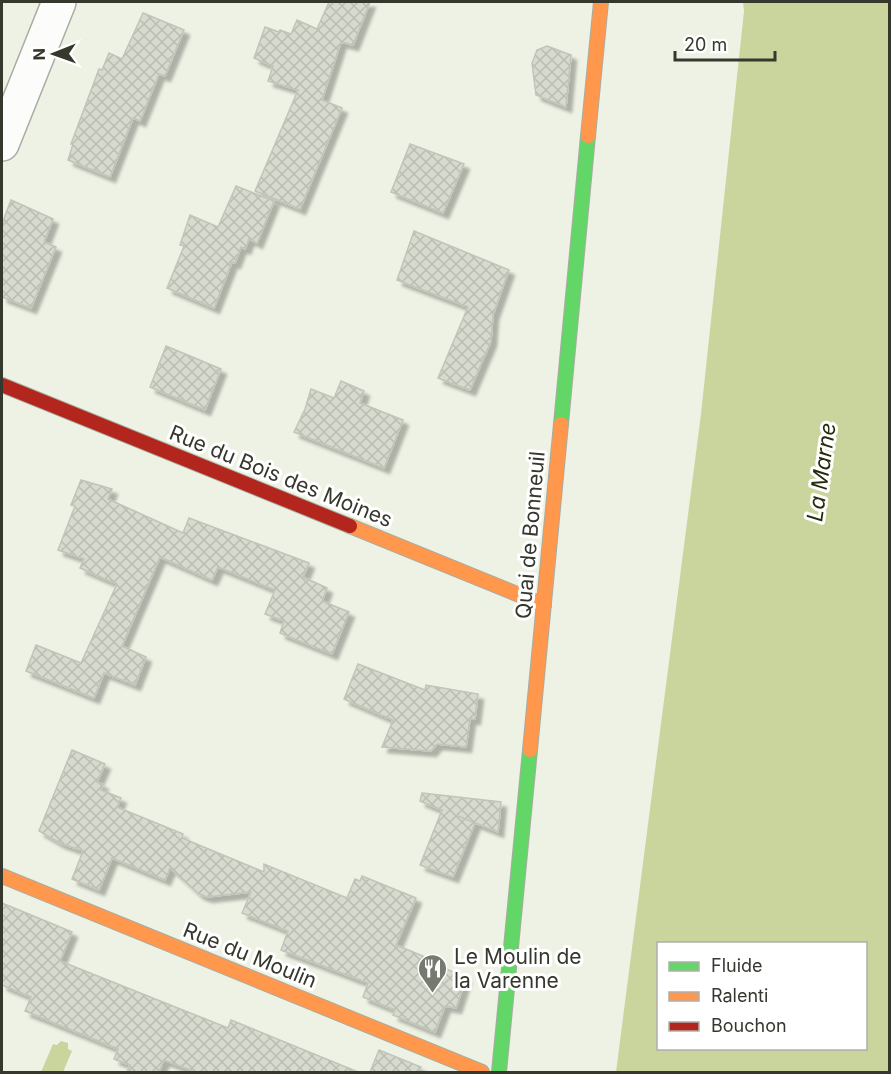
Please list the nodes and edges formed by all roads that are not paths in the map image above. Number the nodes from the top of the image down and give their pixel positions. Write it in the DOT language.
graph roads {
  1 [pos="59,2"];
  2 [pos="601,2"];
  3 [pos="2,144"];
  4 [pos="2,385"];
  5 [pos="544,605"];
  6 [pos="2,876"];
  7 [pos="482,1072"];
  8 [pos="499,1072"];
  1 -- 3 [label="street"];
  2 -- 5 [label="street, Quai de Bonneuil"];
  4 -- 5 [label="street, Rue du Bois des Moines"];
  5 -- 8 [label="street, Quai de Bonneuil"];
  6 -- 7 [label="street, Rue du Moulin"];
}
